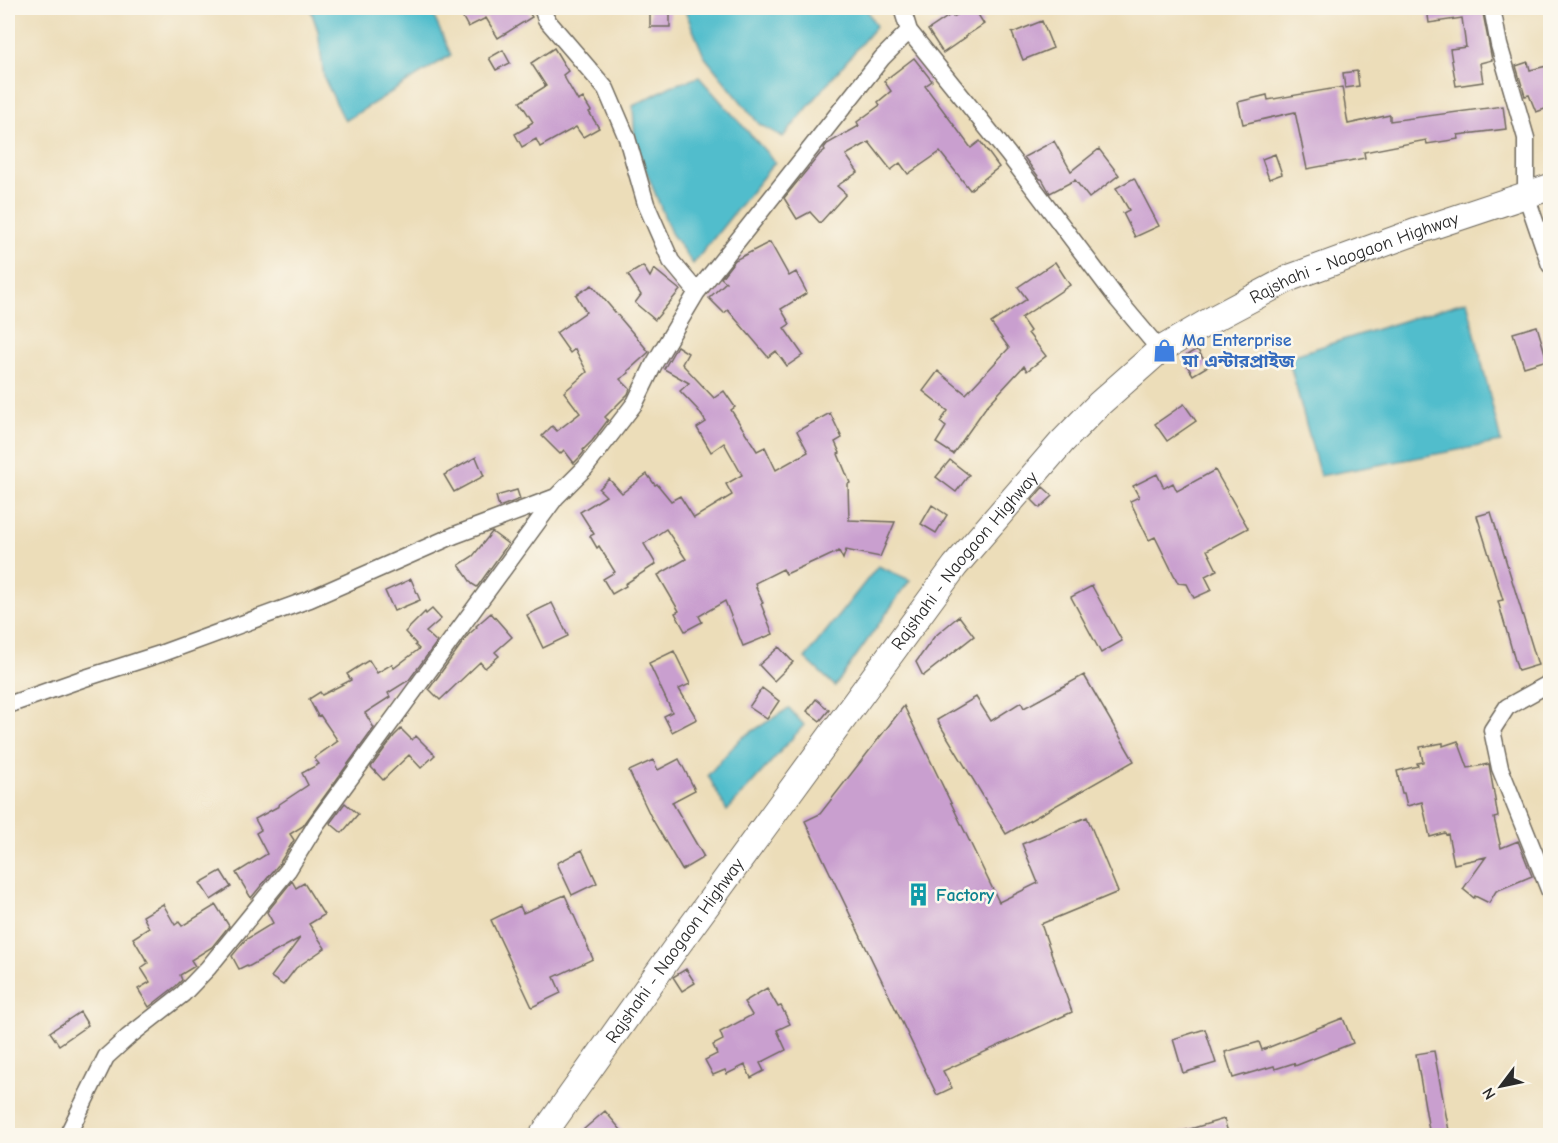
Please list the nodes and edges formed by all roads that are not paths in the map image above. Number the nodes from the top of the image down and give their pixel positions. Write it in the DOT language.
graph roads {
  1 [pos="542,8"];
  2 [pos="902,8"];
  3 [pos="1492,8"];
  4 [pos="909,31"];
  5 [pos="1551,187"];
  6 [pos="1526,195"];
  7 [pos="1551,265"];
  8 [pos="697,292"];
  9 [pos="1160,350"];
  10 [pos="556,497"];
  11 [pos="1551,683"];
  12 [pos="8,705"];
  13 [pos="1551,892"];
  14 [pos="67,1136"];
  15 [pos="543,1136"];
  1 -- 8 [label="street"];
  2 -- 4 [label="street"];
  3 -- 6 [label="street"];
  4 -- 8 [label="street"];
  4 -- 9 [label="street"];
  5 -- 6 [label="main road, Rajshahi - Naogaon Highway"];
  6 -- 7 [label="street"];
  6 -- 9 [label="main road, Rajshahi - Naogaon Highway"];
  8 -- 10 [label="street"];
  9 -- 15 [label="main road, Rajshahi - Naogaon Highway"];
  10 -- 12 [label="street"];
  10 -- 14 [label="street"];
  11 -- 13 [label="street"];
}
